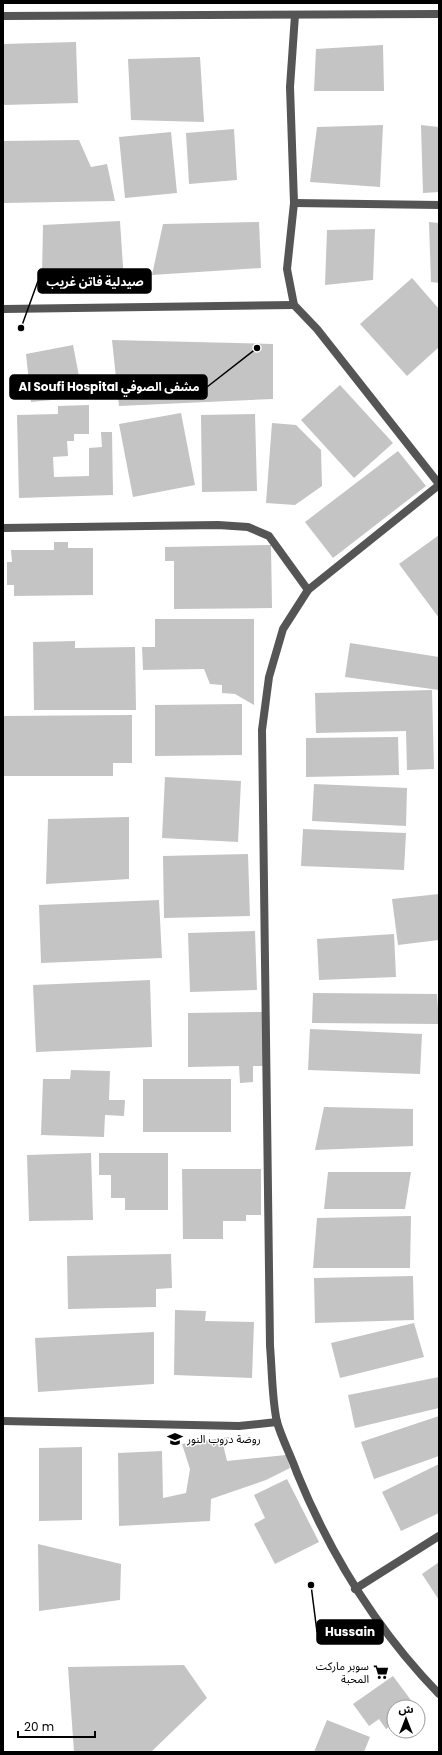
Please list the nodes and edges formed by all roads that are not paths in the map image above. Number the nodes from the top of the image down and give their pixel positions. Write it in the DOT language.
graph roads {
  1 [pos="439,14"];
  2 [pos="295,15"];
  3 [pos="3,16"];
  4 [pos="294,203"];
  5 [pos="439,205"];
  6 [pos="294,305"];
  7 [pos="3,309"];
  8 [pos="439,484"];
  9 [pos="3,528"];
  10 [pos="308,590"];
  11 [pos="3,1421"];
  12 [pos="277,1422"];
  13 [pos="439,1536"];
  14 [pos="356,1589"];
  15 [pos="439,1694"];
  1 -- 2 [label="street"];
  2 -- 3 [label="street"];
  2 -- 4 [label="street"];
  4 -- 5 [label="street"];
  4 -- 6 [label="street"];
  6 -- 7 [label="street"];
  6 -- 8 [label="street"];
  8 -- 10 [label="street"];
  9 -- 10 [label="street"];
  10 -- 12 [label="street"];
  11 -- 12 [label="street"];
  12 -- 14 [label="street"];
  13 -- 14 [label="street"];
  14 -- 15 [label="street"];
}
